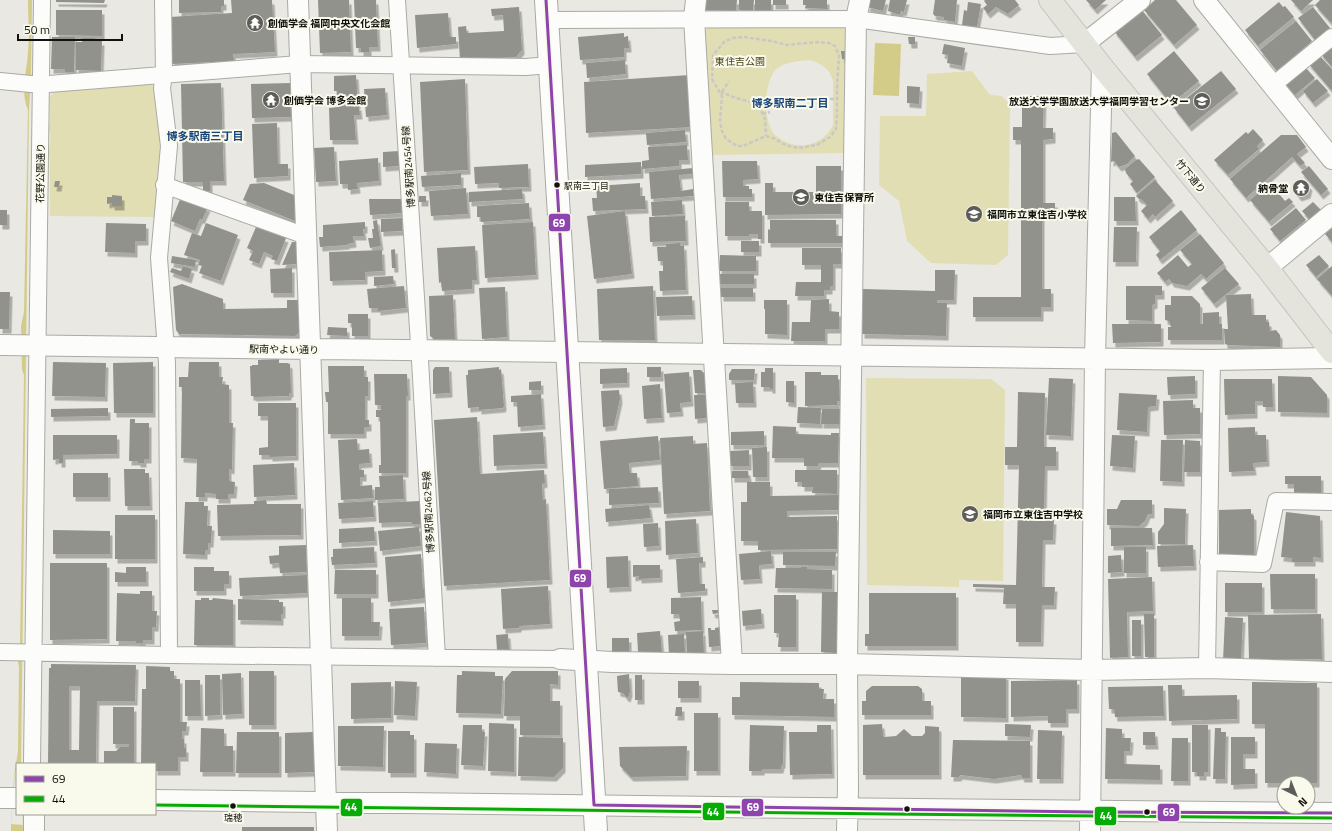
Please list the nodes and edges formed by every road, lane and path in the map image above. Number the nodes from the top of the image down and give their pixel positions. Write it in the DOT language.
graph roads {
  1 [pos="42,0"];
  2 [pos="163,0"];
  3 [pos="298,0"];
  4 [pos="397,0"];
  5 [pos="1050,0"];
  6 [pos="1140,0"];
  7 [pos="1204,0"];
  8 [pos="695,9"];
  9 [pos="858,9"];
  10 [pos="547,10"];
  11 [pos="1332,37"];
  12 [pos="1084,44"];
  13 [pos="299,64"];
  14 [pos="550,65"];
  15 [pos="401,66"];
  16 [pos="1102,67"];
  17 [pos="164,75"];
  18 [pos="0,81"];
  19 [pos="729,81"];
  20 [pos="1273,84"];
  21 [pos="41,85"];
  22 [pos="722,94"];
  23 [pos="830,98"];
  24 [pos="837,100"];
  25 [pos="770,112"];
  26 [pos="762,114"];
  27 [pos="766,136"];
  28 [pos="1332,159"];
  29 [pos="164,185"];
  30 [pos="1332,214"];
  31 [pos="306,236"];
  32 [pos="1266,268"];
  33 [pos="0,345"];
  34 [pos="38,346"];
  35 [pos="166,347"];
  36 [pos="310,349"];
  37 [pos="419,351"];
  38 [pos="1332,352"];
  39 [pos="568,353"];
  40 [pos="714,355"];
  41 [pos="852,356"];
  42 [pos="1095,358"];
  43 [pos="1332,358"];
  44 [pos="1212,360"];
  45 [pos="1332,502"];
  46 [pos="1208,562"];
  47 [pos="0,652"];
  48 [pos="33,652"];
  49 [pos="169,655"];
  50 [pos="321,657"];
  51 [pos="437,658"];
  52 [pos="560,659"];
  53 [pos="585,661"];
  54 [pos="732,664"];
  55 [pos="847,664"];
  56 [pos="1207,668"];
  57 [pos="1091,670"];
  58 [pos="1332,672"];
  59 [pos="32,763"];
  60 [pos="0,798"];
  61 [pos="16,798"];
  62 [pos="156,800"];
  63 [pos="327,802"];
  64 [pos="594,805"];
  65 [pos="846,808"];
  66 [pos="1332,813"];
  67 [pos="34,815"];
  68 [pos="1091,822"];
  69 [pos="34,831"];
  70 [pos="327,831"];
  71 [pos="596,831"];
  72 [pos="847,831"];
  1 -- 21 [label="street, 花野公園通り"];
  2 -- 17 [label="street"];
  3 -- 13 [label="street"];
  4 -- 15 [label="street, 博多駅南2454号線"];
  5 -- 12 [label="highway, 竹下通り"];
  6 -- 12 [label="street"];
  7 -- 20 [label="street"];
  8 -- 9 [label="street"];
  8 -- 10 [label="street"];
  8 -- 40 [label="street"];
  9 -- 12 [label="street"];
  9 -- 41 [label="street"];
  10 -- 14 [label="main road"];
  11 -- 20 [label="street"];
  12 -- 16 [label="highway, 竹下通り"];
  13 -- 15 [label="street"];
  13 -- 17 [label="street"];
  13 -- 31 [label="street"];
  14 -- 15 [label="street"];
  14 -- 39 [label="main road"];
  15 -- 37 [label="street, 博多駅南2454号線"];
  16 -- 32 [label="highway, 竹下通り"];
  16 -- 42 [label="street"];
  17 -- 21 [label="street"];
  17 -- 29 [label="street"];
  18 -- 21 [label="street"];
  19 -- 22 [label="path"];
  20 -- 28 [label="street"];
  21 -- 34 [label="street, 花野公園通り"];
  22 -- 24 [label="path"];
  22 -- 26 [label="path"];
  22 -- 27 [label="path"];
  23 -- 24 [label="path"];
  24 -- 27 [label="path"];
  25 -- 26 [label="path"];
  26 -- 27 [label="path"];
  29 -- 31 [label="street"];
  29 -- 35 [label="street"];
  30 -- 32 [label="street"];
  31 -- 36 [label="street"];
  32 -- 38 [label="highway, 竹下通り"];
  33 -- 34 [label="street, 駅南やよい通り"];
  34 -- 35 [label="street, 駅南やよい通り"];
  34 -- 48 [label="street, 花野公園通り"];
  35 -- 36 [label="street, 駅南やよい通り"];
  35 -- 49 [label="street"];
  36 -- 37 [label="street, 駅南やよい通り"];
  36 -- 50 [label="street"];
  37 -- 39 [label="street, 駅南やよい通り"];
  37 -- 51 [label="street, 博多駅南2462号線"];
  39 -- 40 [label="street, 駅南やよい通り"];
  39 -- 53 [label="main road"];
  40 -- 41 [label="street, 駅南やよい通り"];
  40 -- 54 [label="street"];
  41 -- 42 [label="street, 駅南やよい通り"];
  41 -- 55 [label="street"];
  42 -- 44 [label="street, 駅南やよい通り"];
  42 -- 57 [label="street"];
  43 -- 44 [label="street, 駅南やよい通り"];
  44 -- 46 [label="street"];
  45 -- 46 [label="street"];
  46 -- 56 [label="street"];
  47 -- 48 [label="street"];
  48 -- 49 [label="street"];
  48 -- 59 [label="street, 花野公園通り"];
  49 -- 50 [label="street"];
  50 -- 51 [label="street"];
  50 -- 63 [label="street"];
  51 -- 52 [label="street"];
  52 -- 53 [label="street"];
  53 -- 54 [label="street"];
  53 -- 64 [label="main road"];
  54 -- 55 [label="street"];
  55 -- 57 [label="street"];
  55 -- 65 [label="street"];
  56 -- 57 [label="street"];
  56 -- 58 [label="street"];
  57 -- 68 [label="street"];
  60 -- 61 [label="street"];
  62 -- 63 [label="street"];
  63 -- 64 [label="street"];
  63 -- 70 [label="street"];
  64 -- 65 [label="street"];
  64 -- 71 [label="main road"];
  65 -- 68 [label="street"];
  65 -- 72 [label="street"];
  66 -- 68 [label="street"];
  67 -- 69 [label="street"];
}
